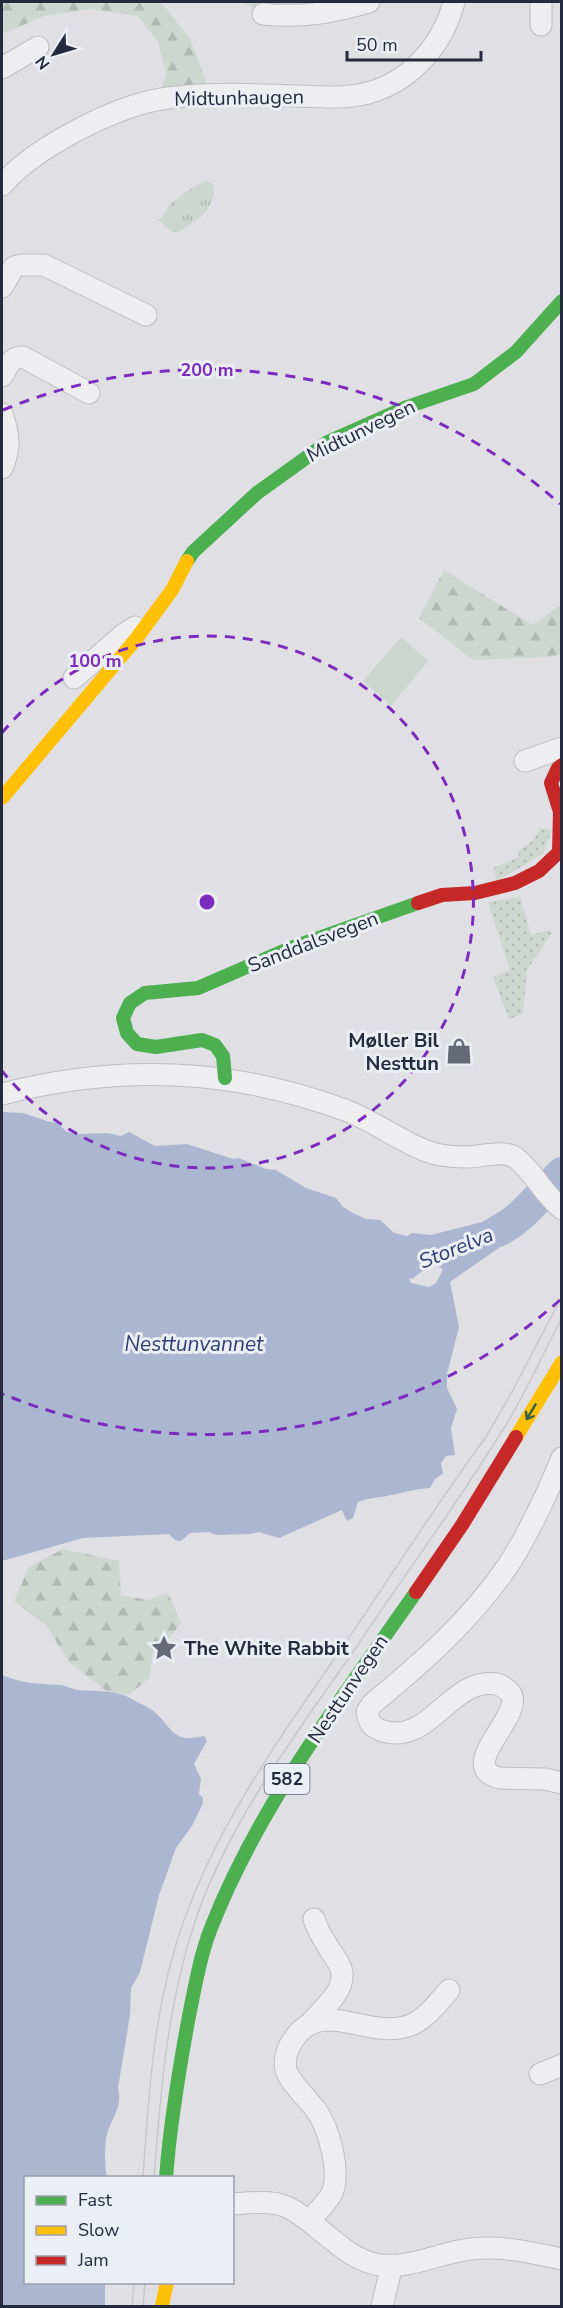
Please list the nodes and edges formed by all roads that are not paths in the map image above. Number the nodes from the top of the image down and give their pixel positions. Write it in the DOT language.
graph roads {
  1 [pos="369,2"];
  2 [pos="454,2"];
  3 [pos="541,2"];
  4 [pos="263,14"];
  5 [pos="541,24"];
  6 [pos="38,47"];
  7 [pos="2,68"];
  8 [pos="2,185"];
  9 [pos="2,287"];
  10 [pos="561,301"];
  11 [pos="146,315"];
  12 [pos="2,376"];
  13 [pos="89,393"];
  14 [pos="2,414"];
  15 [pos="2,468"];
  16 [pos="156,613"];
  17 [pos="74,678"];
  18 [pos="561,748"];
  19 [pos="525,761"];
  20 [pos="561,765"];
  21 [pos="2,798"];
  22 [pos="225,1078"];
  23 [pos="2,1094"];
  24 [pos="560,1210"];
  25 [pos="561,1362"];
  26 [pos="522,1454"];
  27 [pos="561,1458"];
  28 [pos="462,1525"];
  29 [pos="561,1783"];
  30 [pos="314,1919"];
  31 [pos="449,1990"];
  32 [pos="308,2026"];
  33 [pos="180,2064"];
  34 [pos="561,2065"];
  35 [pos="540,2074"];
  36 [pos="166,2176"];
  37 [pos="176,2176"];
  38 [pos="234,2204"];
  39 [pos="309,2221"];
  40 [pos="561,2259"];
  41 [pos="392,2265"];
  42 [pos="158,2284"];
  43 [pos="167,2284"];
  44 [pos="156,2307"];
  45 [pos="162,2307"];
  46 [pos="382,2307"];
  1 -- 4 [label="street"];
  2 -- 8 [label="street, Midtunhaugen"];
  3 -- 5 [label="street"];
  6 -- 7 [label="street"];
  9 -- 11 [label="street"];
  10 -- 16 [label="street, Midtunvegen"];
  12 -- 13 [label="street"];
  14 -- 15 [label="street"];
  16 -- 17 [label="street, Midtunvegen"];
  16 -- 21 [label="street, Midtunvegen"];
  18 -- 19 [label="street"];
  20 -- 22 [label="street, Sanddalsvegen"];
  22 -- 23 [label="street"];
  22 -- 24 [label="street"];
  25 -- 28 [label="street, Nesttunvegen / 582, one-way"];
  26 -- 28 [label="street, Nesttunvegen / 582"];
  27 -- 29 [label="street"];
  28 -- 33 [label="street, Nesttunvegen / 582"];
  30 -- 32 [label="street"];
  31 -- 32 [label="street"];
  32 -- 39 [label="street"];
  33 -- 36 [label="street, Nesttunvegen / 582"];
  33 -- 37 [label="street, Nesttunvegen / 582"];
  34 -- 35 [label="street"];
  38 -- 39 [label="street"];
  39 -- 41 [label="street"];
  40 -- 41 [label="street"];
  41 -- 46 [label="street"];
  42 -- 44 [label="street"];
  43 -- 45 [label="street"];
}
